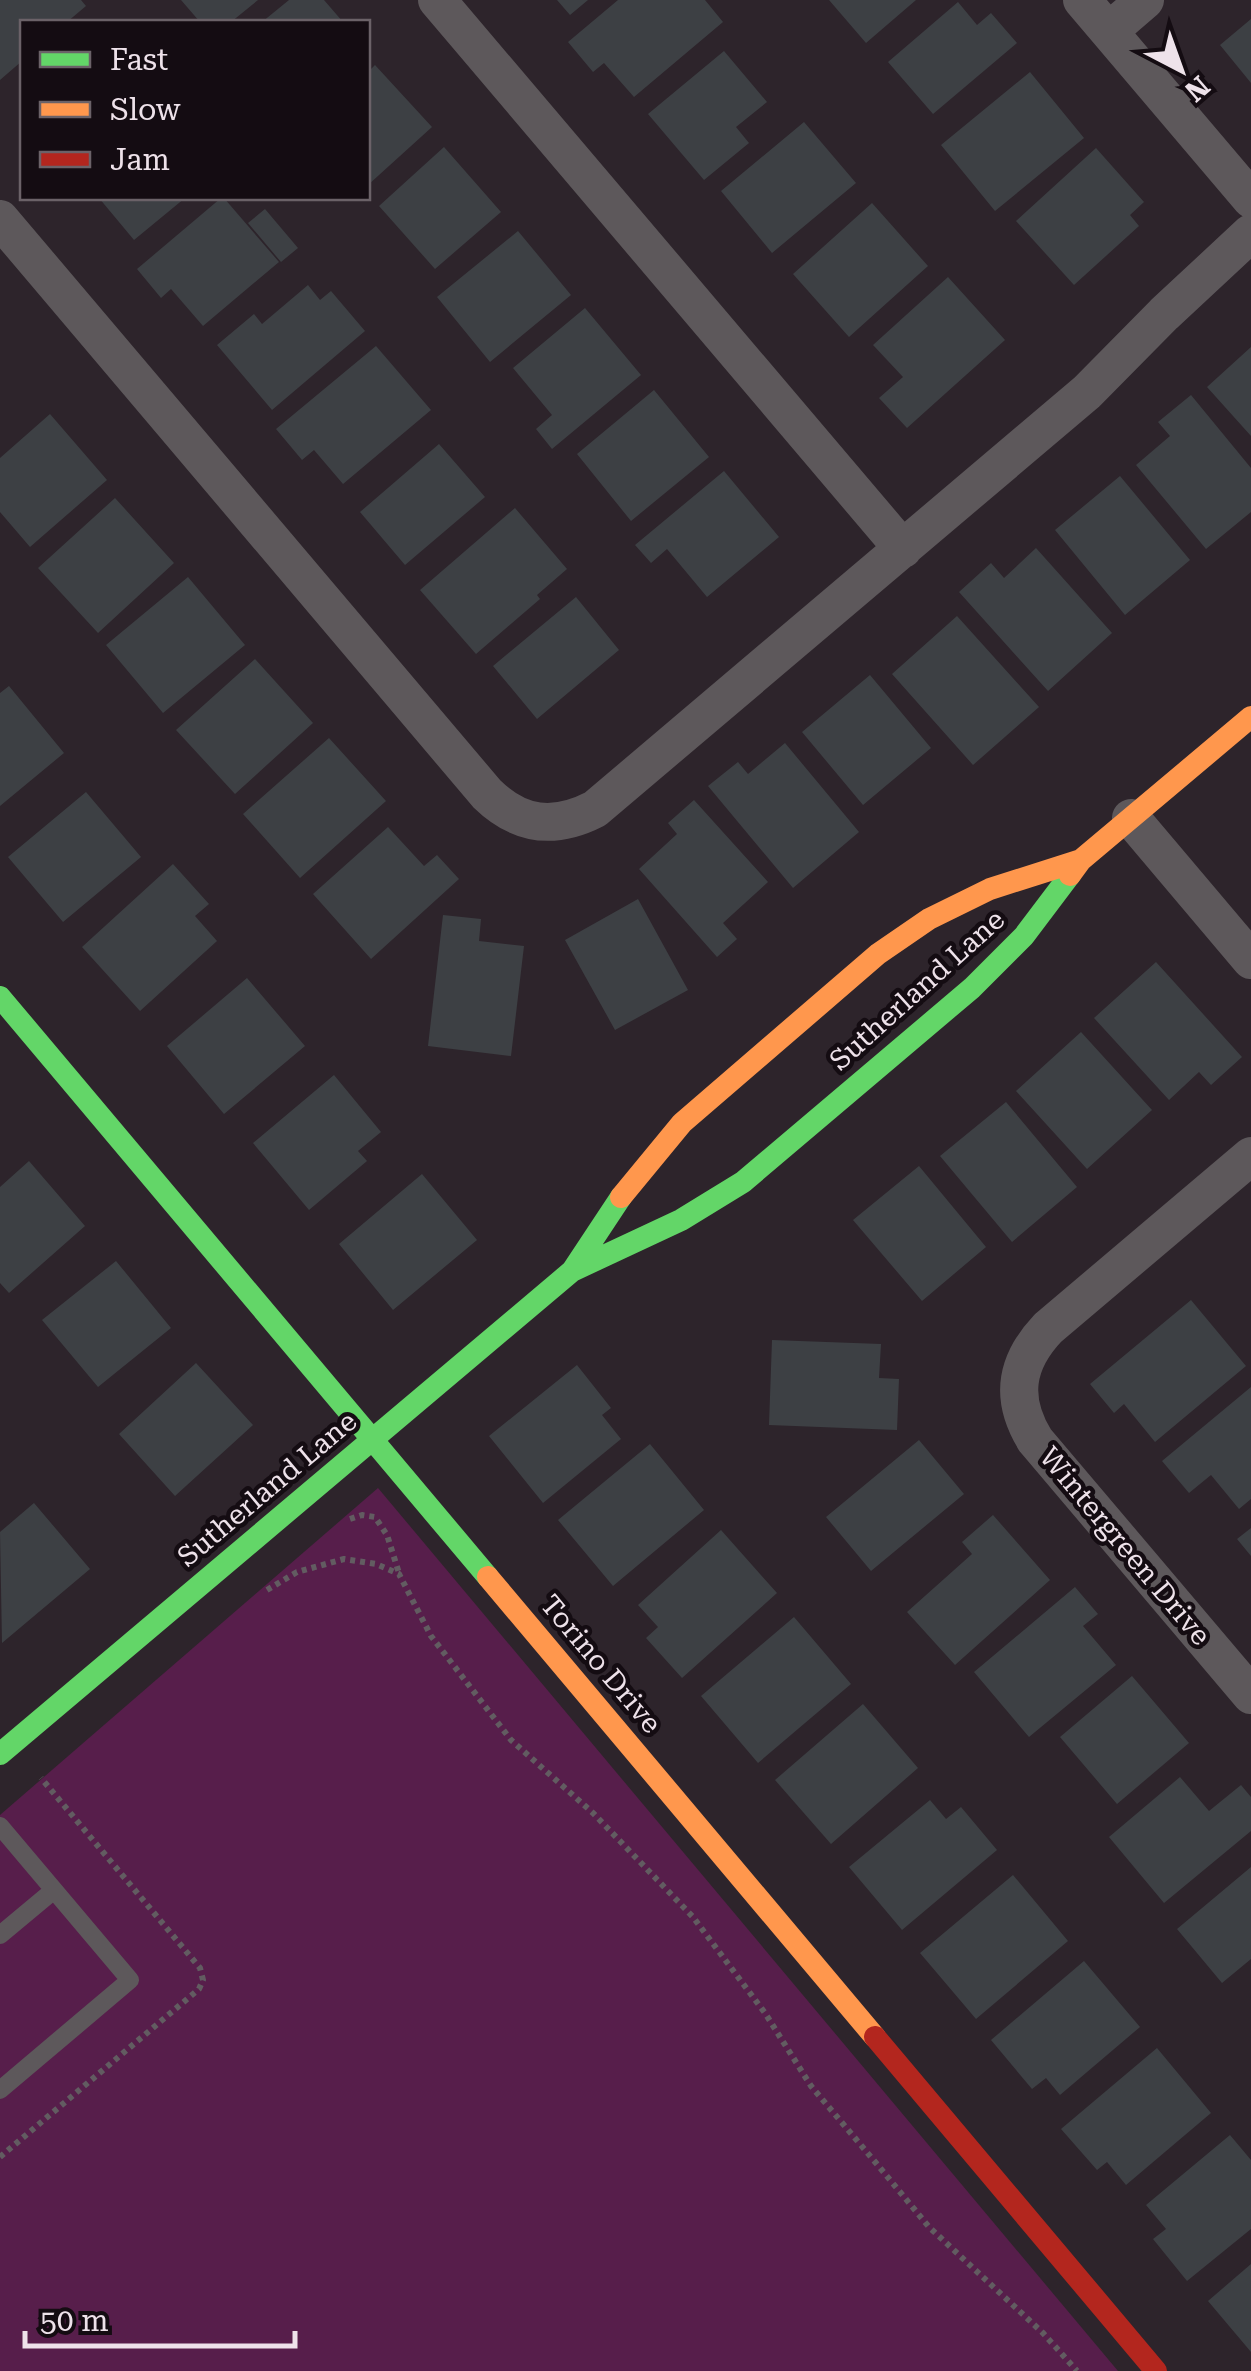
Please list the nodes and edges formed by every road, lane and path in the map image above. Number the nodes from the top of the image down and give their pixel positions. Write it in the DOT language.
graph roads {
  1 [pos="438,0"];
  2 [pos="1082,0"];
  3 [pos="1145,0"];
  4 [pos="1108,31"];
  5 [pos="1251,200"];
  6 [pos="0,219"];
  7 [pos="1251,232"];
  8 [pos="903,549"];
  9 [pos="1251,716"];
  10 [pos="1130,818"];
  11 [pos="1080,860"];
  12 [pos="1251,960"];
  13 [pos="0,997"];
  14 [pos="1251,1156"];
  15 [pos="572,1271"];
  16 [pos="373,1439"];
  17 [pos="346,1523"];
  18 [pos="303,1558"];
  19 [pos="399,1574"];
  20 [pos="1251,1694"];
  21 [pos="0,1754"];
  22 [pos="42,1778"];
  23 [pos="30,1788"];
  24 [pos="0,1826"];
  25 [pos="54,1890"];
  26 [pos="0,1935"];
  27 [pos="0,2090"];
  28 [pos="1077,2371"];
  29 [pos="1156,2371"];
  1 -- 8 [label="street"];
  2 -- 4 [label="street"];
  3 -- 4 [label="street"];
  4 -- 5 [label="street"];
  6 -- 8 [label="street"];
  7 -- 8 [label="street"];
  9 -- 10 [label="street, Sutherland Lane"];
  10 -- 11 [label="street, Sutherland Lane"];
  10 -- 12 [label="street"];
  11 -- 15 [label="street, Sutherland Lane"];
  11 -- 15 [label="street, Sutherland Lane"];
  13 -- 16 [label="street, Torino Drive"];
  14 -- 20 [label="street, Wintergreen Drive"];
  15 -- 16 [label="street, Sutherland Lane"];
  16 -- 21 [label="street, Sutherland Lane"];
  16 -- 29 [label="street, Torino Drive"];
  17 -- 19 [label="path"];
  18 -- 19 [label="path"];
  19 -- 28 [label="path"];
  22 -- 23 [label="path"];
  24 -- 25 [label="lane"];
  25 -- 26 [label="lane"];
  25 -- 27 [label="lane"];
}
